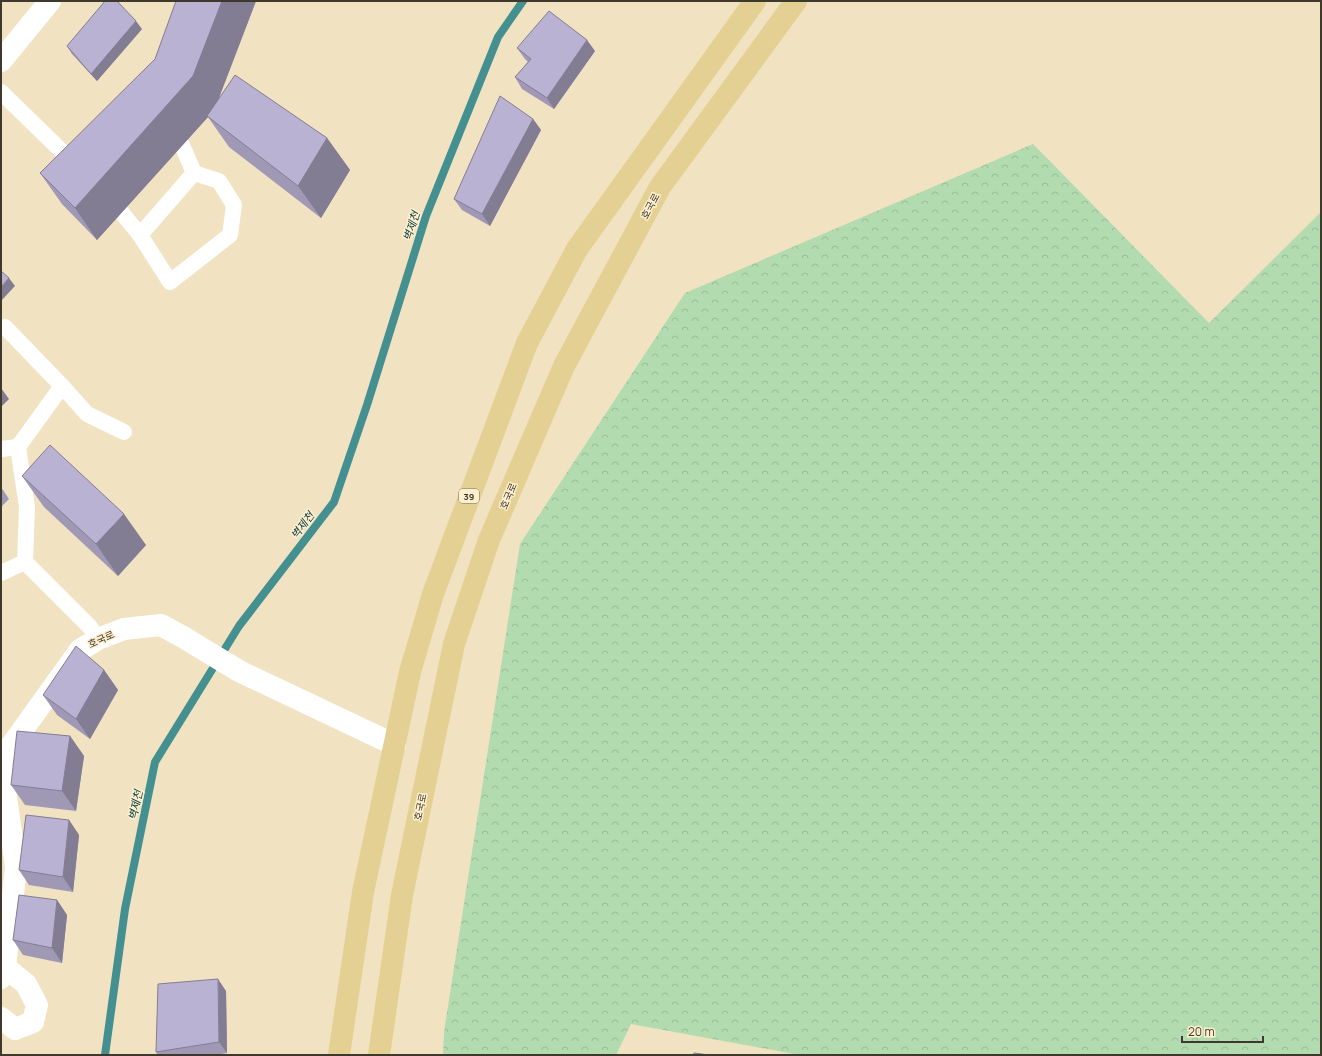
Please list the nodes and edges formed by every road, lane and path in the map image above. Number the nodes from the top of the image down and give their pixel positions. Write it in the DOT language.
graph roads {
  1 [pos="50,1"];
  2 [pos="755,1"];
  3 [pos="796,1"];
  4 [pos="1,61"];
  5 [pos="1,92"];
  6 [pos="182,145"];
  7 [pos="194,172"];
  8 [pos="89,178"];
  9 [pos="122,213"];
  10 [pos="140,235"];
  11 [pos="5,327"];
  12 [pos="62,386"];
  13 [pos="124,432"];
  14 [pos="18,447"];
  15 [pos="1,449"];
  16 [pos="25,562"];
  17 [pos="1,573"];
  18 [pos="98,639"];
  19 [pos="395,745"];
  20 [pos="1,761"];
  21 [pos="3,972"];
  22 [pos="1,1018"];
  23 [pos="339,1055"];
  24 [pos="379,1055"];
  1 -- 4 [label="street"];
  2 -- 19 [label="main road, 39"];
  3 -- 24 [label="main road, 호국로"];
  5 -- 8 [label="lane"];
  6 -- 7 [label="lane"];
  7 -- 10 [label="lane"];
  7 -- 10 [label="lane"];
  9 -- 10 [label="lane"];
  11 -- 12 [label="lane"];
  12 -- 13 [label="lane"];
  12 -- 14 [label="lane"];
  14 -- 15 [label="lane"];
  14 -- 16 [label="lane"];
  16 -- 17 [label="lane"];
  16 -- 18 [label="lane"];
  18 -- 19 [label="street, 호국로"];
  18 -- 20 [label="street, 호국로"];
  19 -- 23 [label="main road, 39"];
  20 -- 21 [label="street, 호국로"];
  21 -- 22 [label="street"];
}
